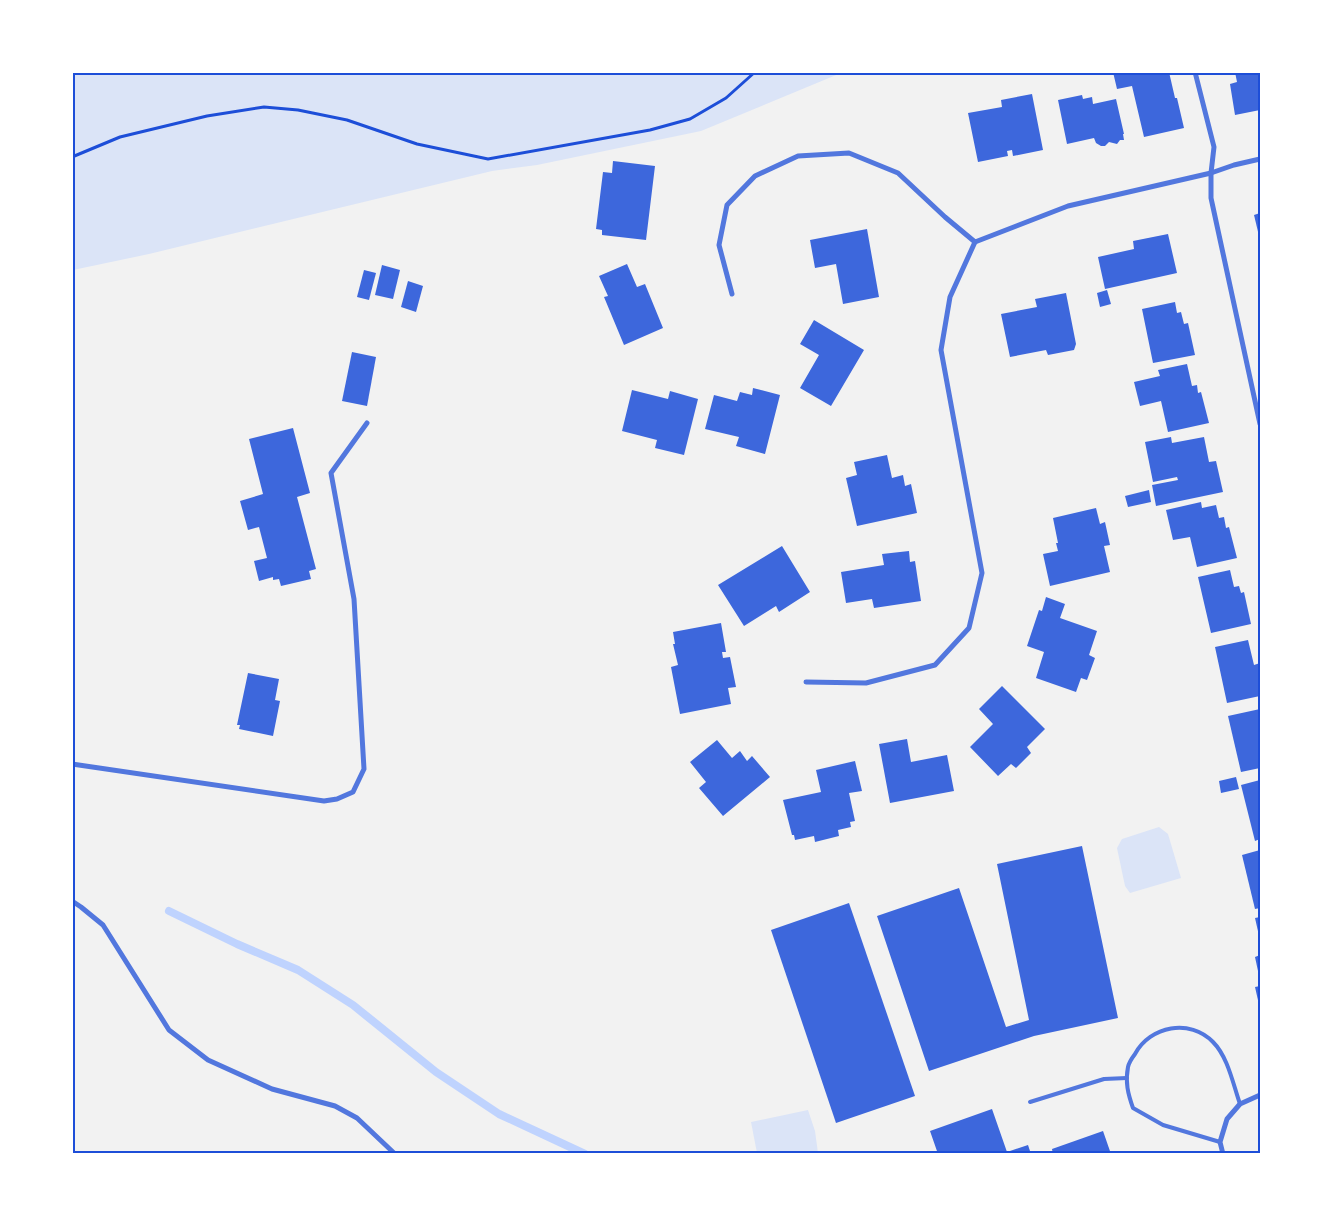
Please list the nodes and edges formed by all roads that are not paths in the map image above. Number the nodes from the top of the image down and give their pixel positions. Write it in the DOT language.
graph roads {
  1 [pos="1195,72"];
  2 [pos="1260,159"];
  3 [pos="1211,173"];
  4 [pos="975,242"];
  5 [pos="732,294"];
  6 [pos="367,423"];
  7 [pos="1260,424"];
  8 [pos="806,682"];
  9 [pos="72,764"];
  10 [pos="72,901"];
  11 [pos="1127,1078"];
  12 [pos="1260,1095"];
  13 [pos="1030,1102"];
  14 [pos="1240,1104"];
  15 [pos="1220,1142"];
  16 [pos="395,1154"];
  17 [pos="1223,1154"];
  1 -- 3 [label="street"];
  2 -- 3 [label="street"];
  3 -- 4 [label="street"];
  3 -- 7 [label="street"];
  4 -- 5 [label="street"];
  4 -- 8 [label="street"];
  6 -- 9 [label="street"];
  10 -- 16 [label="street"];
  11 -- 13 [label="lane"];
  11 -- 14 [label="lane"];
  11 -- 15 [label="lane"];
  12 -- 14 [label="street"];
  14 -- 15 [label="street"];
  15 -- 17 [label="street"];
}
